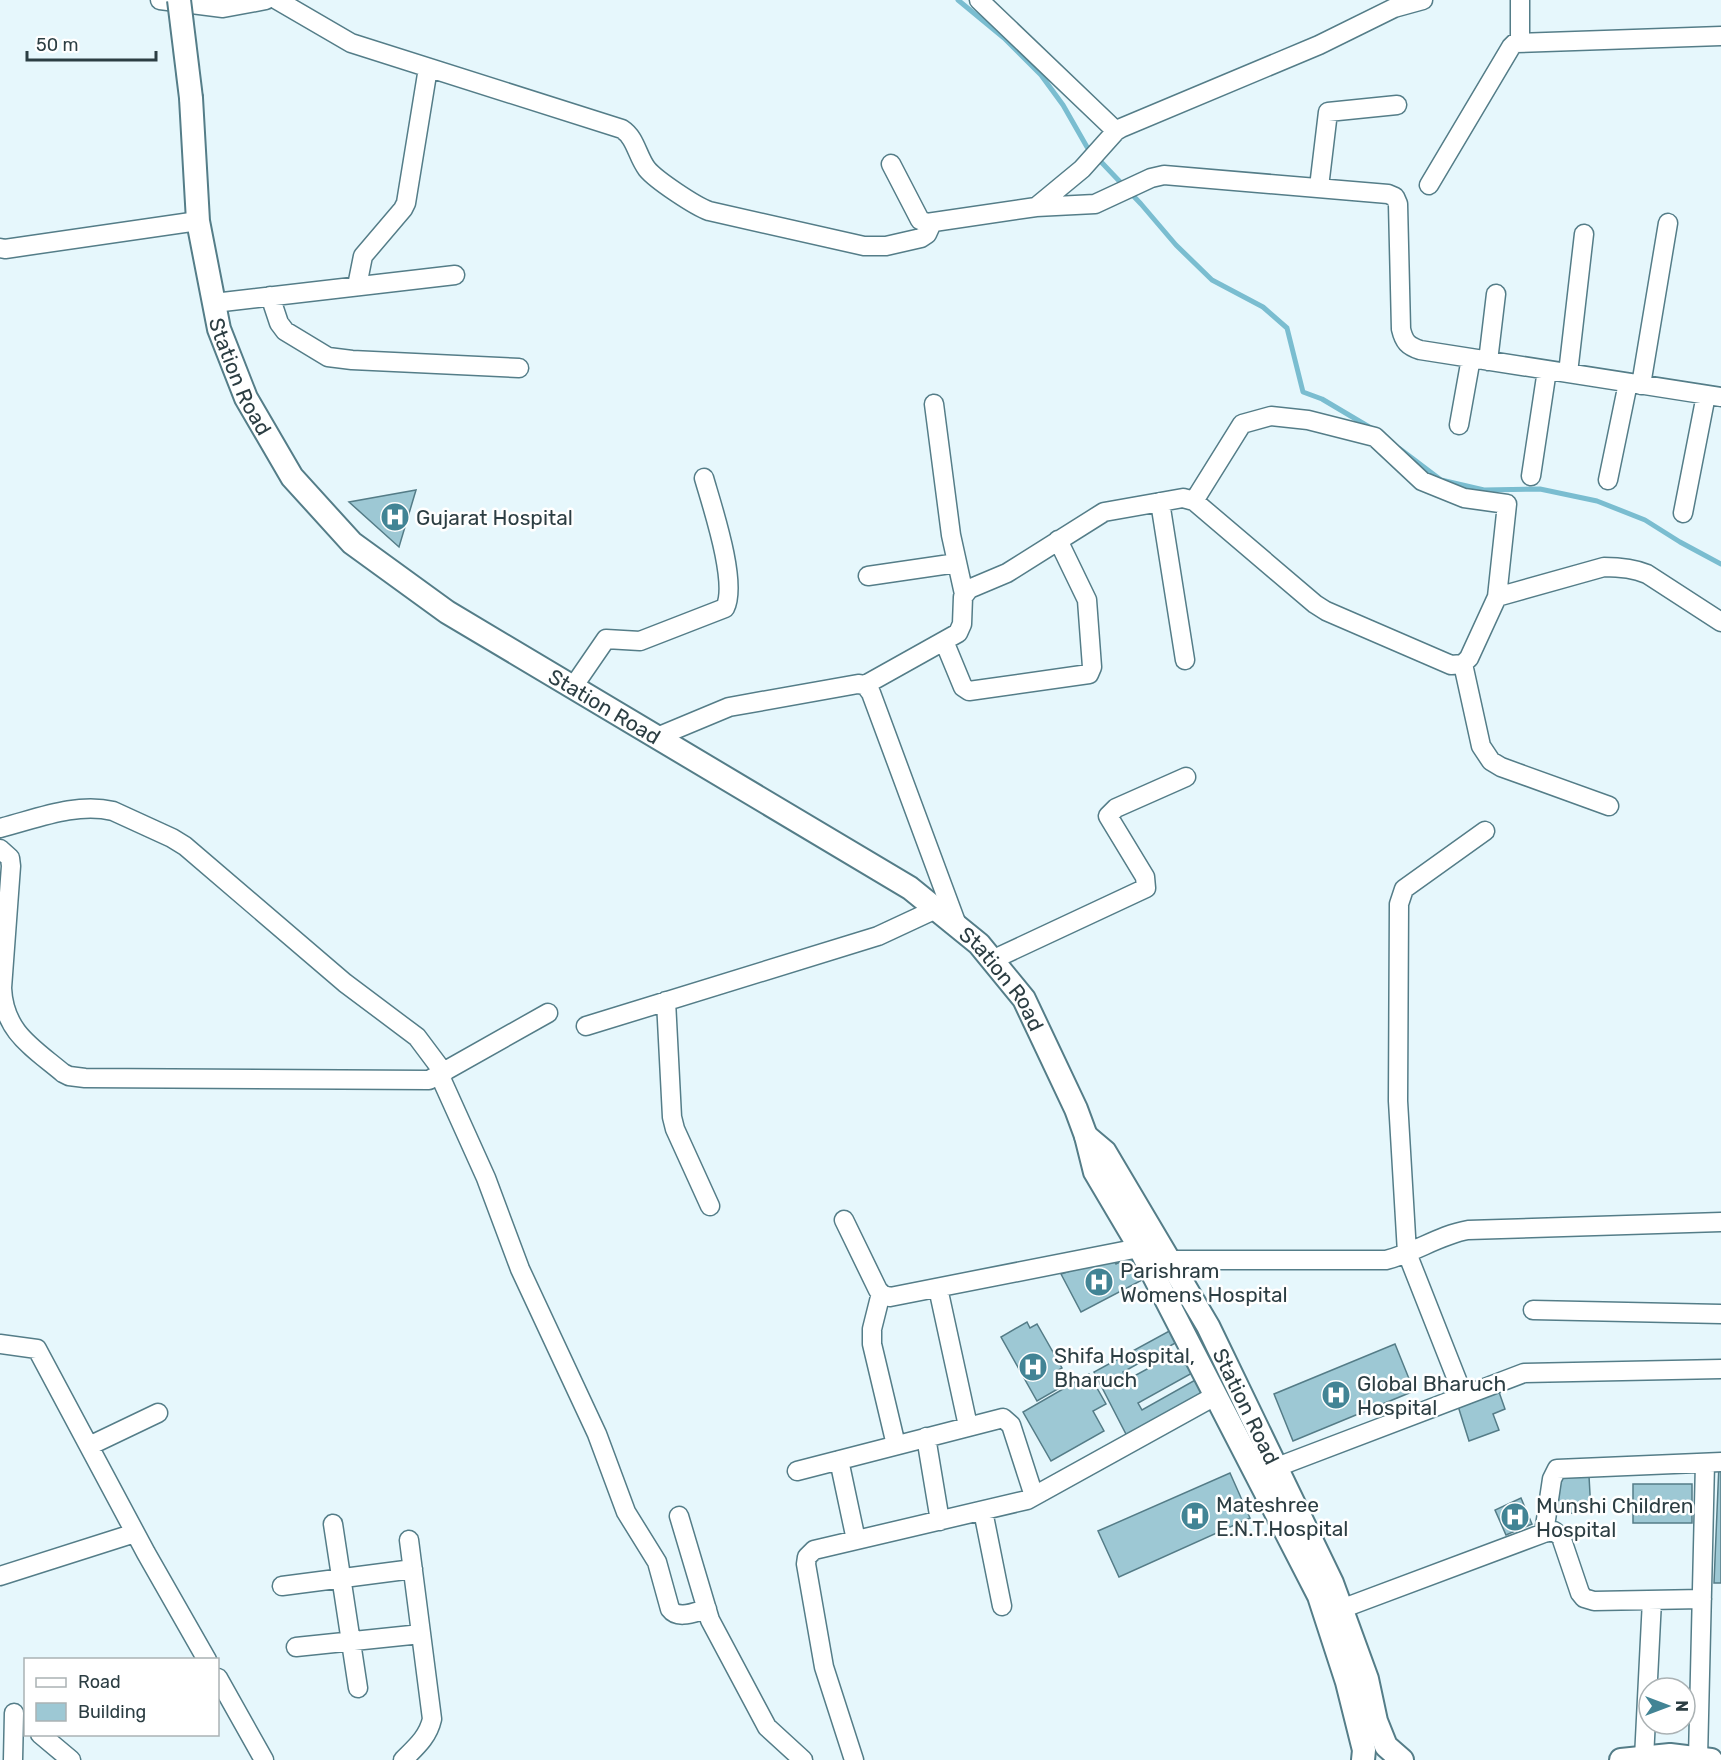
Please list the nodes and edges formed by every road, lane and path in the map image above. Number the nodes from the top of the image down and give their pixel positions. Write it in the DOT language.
graph roads {
  1 [pos="160,0"];
  2 [pos="179,0"];
  3 [pos="266,0"];
  4 [pos="278,0"];
  5 [pos="979,0"];
  6 [pos="1423,0"];
  7 [pos="1520,0"];
  8 [pos="1397,3"];
  9 [pos="1721,36"];
  10 [pos="1520,42"];
  11 [pos="428,68"];
  12 [pos="1397,105"];
  13 [pos="1116,131"];
  14 [pos="891,164"];
  15 [pos="1429,185"];
  16 [pos="1319,187"];
  17 [pos="1036,207"];
  18 [pos="198,221"];
  19 [pos="932,223"];
  20 [pos="1668,223"];
  21 [pos="1584,234"];
  22 [pos="0,248"];
  23 [pos="455,275"];
  24 [pos="357,286"];
  25 [pos="1496,294"];
  26 [pos="270,296"];
  27 [pos="214,303"];
  28 [pos="1479,359"];
  29 [pos="519,368"];
  30 [pos="1547,370"];
  31 [pos="1568,373"];
  32 [pos="1634,384"];
  33 [pos="1717,394"];
  34 [pos="934,404"];
  35 [pos="1459,425"];
  36 [pos="1531,476"];
  37 [pos="704,478"];
  38 [pos="1608,480"];
  39 [pos="1194,501"];
  40 [pos="1160,502"];
  41 [pos="1683,513"];
  42 [pos="1058,540"];
  43 [pos="957,563"];
  44 [pos="868,576"];
  45 [pos="964,594"];
  46 [pos="1497,597"];
  47 [pos="1721,622"];
  48 [pos="944,641"];
  49 [pos="1185,660"];
  50 [pos="1463,664"];
  51 [pos="865,685"];
  52 [pos="573,687"];
  53 [pos="657,737"];
  54 [pos="1186,777"];
  55 [pos="1609,806"];
  56 [pos="0,828"];
  57 [pos="1485,831"];
  58 [pos="0,849"];
  59 [pos="936,909"];
  60 [pos="957,925"];
  61 [pos="992,960"];
  62 [pos="666,1001"];
  63 [pos="548,1013"];
  64 [pos="586,1026"];
  65 [pos="447,1071"];
  66 [pos="1086,1136"];
  67 [pos="710,1206"];
  68 [pos="844,1220"];
  69 [pos="1721,1222"];
  70 [pos="1139,1248"];
  71 [pos="1407,1253"];
  72 [pos="1161,1267"];
  73 [pos="938,1288"];
  74 [pos="881,1293"];
  75 [pos="1533,1310"];
  76 [pos="1721,1314"];
  77 [pos="0,1344"];
  78 [pos="1721,1369"];
  79 [pos="1463,1395"];
  80 [pos="1215,1396"];
  81 [pos="158,1413"];
  82 [pos="968,1426"];
  83 [pos="926,1437"];
  84 [pos="896,1445"];
  85 [pos="89,1446"];
  86 [pos="839,1460"];
  87 [pos="1713,1463"];
  88 [pos="1277,1467"];
  89 [pos="797,1470"];
  90 [pos="1034,1496"];
  91 [pos="983,1511"];
  92 [pos="679,1516"];
  93 [pos="940,1521"];
  94 [pos="333,1524"];
  95 [pos="135,1533"];
  96 [pos="1544,1533"];
  97 [pos="409,1540"];
  98 [pos="856,1540"];
  99 [pos="413,1569"];
  100 [pos="0,1576"];
  101 [pos="341,1580"];
  102 [pos="282,1586"];
  103 [pos="1702,1599"];
  104 [pos="1652,1600"];
  105 [pos="1002,1606"];
  106 [pos="1341,1609"];
  107 [pos="707,1610"];
  108 [pos="421,1634"];
  109 [pos="351,1641"];
  110 [pos="296,1647"];
  111 [pos="206,1658"];
  112 [pos="219,1680"];
  113 [pos="358,1688"];
  114 [pos="13,1712"];
  115 [pos="42,1736"];
  116 [pos="1644,1758"];
  117 [pos="1705,1759"];
  118 [pos="13,1760"];
  119 [pos="71,1760"];
  120 [pos="264,1760"];
  121 [pos="403,1760"];
  122 [pos="803,1760"];
  123 [pos="854,1760"];
  124 [pos="1363,1760"];
  125 [pos="1382,1760"];
  126 [pos="1398,1760"];
  127 [pos="1402,1760"];
  128 [pos="1621,1760"];
  1 -- 3 [label="street"];
  2 -- 18 [label="main road, Station Road, bridge"];
  4 -- 11 [label="street"];
  5 -- 13 [label="street"];
  6 -- 8 [label="street"];
  7 -- 10 [label="street"];
  8 -- 13 [label="street"];
  9 -- 10 [label="street"];
  10 -- 15 [label="street"];
  11 -- 19 [label="street"];
  11 -- 24 [label="street"];
  12 -- 16 [label="street"];
  13 -- 17 [label="street"];
  14 -- 19 [label="street"];
  16 -- 17 [label="street"];
  16 -- 28 [label="street"];
  17 -- 19 [label="street"];
  18 -- 22 [label="street"];
  18 -- 27 [label="main road, Station Road"];
  20 -- 32 [label="street"];
  21 -- 31 [label="street"];
  23 -- 24 [label="street"];
  24 -- 26 [label="street"];
  25 -- 28 [label="street"];
  26 -- 27 [label="street"];
  26 -- 29 [label="street"];
  27 -- 52 [label="main road, Station Road"];
  28 -- 30 [label="street"];
  28 -- 35 [label="street"];
  30 -- 31 [label="street"];
  30 -- 36 [label="street"];
  31 -- 32 [label="street"];
  32 -- 33 [label="street"];
  32 -- 38 [label="street"];
  33 -- 41 [label="street"];
  34 -- 43 [label="street"];
  37 -- 52 [label="street"];
  39 -- 40 [label="street"];
  39 -- 46 [label="street"];
  39 -- 50 [label="street"];
  40 -- 42 [label="street"];
  40 -- 49 [label="street"];
  42 -- 45 [label="street"];
  42 -- 48 [label="street"];
  43 -- 44 [label="street"];
  43 -- 45 [label="street"];
  45 -- 48 [label="street"];
  46 -- 47 [label="street"];
  46 -- 50 [label="street"];
  48 -- 51 [label="street"];
  50 -- 55 [label="street"];
  51 -- 53 [label="street"];
  51 -- 60 [label="street"];
  52 -- 53 [label="main road, Station Road"];
  53 -- 59 [label="main road, Station Road"];
  54 -- 61 [label="street"];
  56 -- 65 [label="street"];
  57 -- 71 [label="street"];
  58 -- 65 [label="street"];
  59 -- 60 [label="main road, Station Road"];
  59 -- 62 [label="street"];
  60 -- 61 [label="main road, Station Road"];
  61 -- 66 [label="main road, Station Road"];
  62 -- 64 [label="street"];
  62 -- 67 [label="street"];
  63 -- 65 [label="street"];
  65 -- 107 [label="street"];
  66 -- 70 [label="main road, Station Road"];
  66 -- 72 [label="main road, Station Road"];
  68 -- 74 [label="street"];
  69 -- 71 [label="street"];
  70 -- 72 [label="main road, Station Road"];
  70 -- 73 [label="street"];
  71 -- 72 [label="street"];
  71 -- 79 [label="street"];
  72 -- 80 [label="main road, Station Road"];
  72 -- 88 [label="main road, Station Road"];
  73 -- 74 [label="street"];
  73 -- 82 [label="street"];
  74 -- 84 [label="street"];
  75 -- 76 [label="street"];
  77 -- 85 [label="street"];
  78 -- 79 [label="street"];
  79 -- 88 [label="street"];
  80 -- 90 [label="street"];
  80 -- 124 [label="main road, Station Road"];
  81 -- 85 [label="street"];
  82 -- 83 [label="street"];
  82 -- 90 [label="street"];
  83 -- 84 [label="street"];
  83 -- 93 [label="street"];
  84 -- 86 [label="street"];
  85 -- 95 [label="street"];
  86 -- 89 [label="street"];
  86 -- 98 [label="street"];
  87 -- 96 [label="street"];
  87 -- 103 [label="street"];
  88 -- 106 [label="main road, Station Road"];
  90 -- 91 [label="street"];
  91 -- 93 [label="street"];
  91 -- 105 [label="street"];
  92 -- 107 [label="street"];
  93 -- 98 [label="street"];
  94 -- 101 [label="street"];
  95 -- 100 [label="street"];
  95 -- 111 [label="street"];
  96 -- 104 [label="street"];
  96 -- 106 [label="street"];
  97 -- 99 [label="street"];
  98 -- 123 [label="street"];
  99 -- 101 [label="street"];
  99 -- 108 [label="street"];
  101 -- 102 [label="street"];
  101 -- 109 [label="street"];
  103 -- 104 [label="street"];
  103 -- 117 [label="street"];
  104 -- 116 [label="street"];
  106 -- 127 [label="main road, Station Road"];
  107 -- 122 [label="street"];
  108 -- 109 [label="street"];
  108 -- 121 [label="street"];
  109 -- 110 [label="street"];
  109 -- 113 [label="street"];
  112 -- 120 [label="street"];
  114 -- 118 [label="street"];
  115 -- 119 [label="street"];
  116 -- 117 [label="main road"];
  116 -- 128 [label="main road"];
  125 -- 126 [label="main road"];
}
